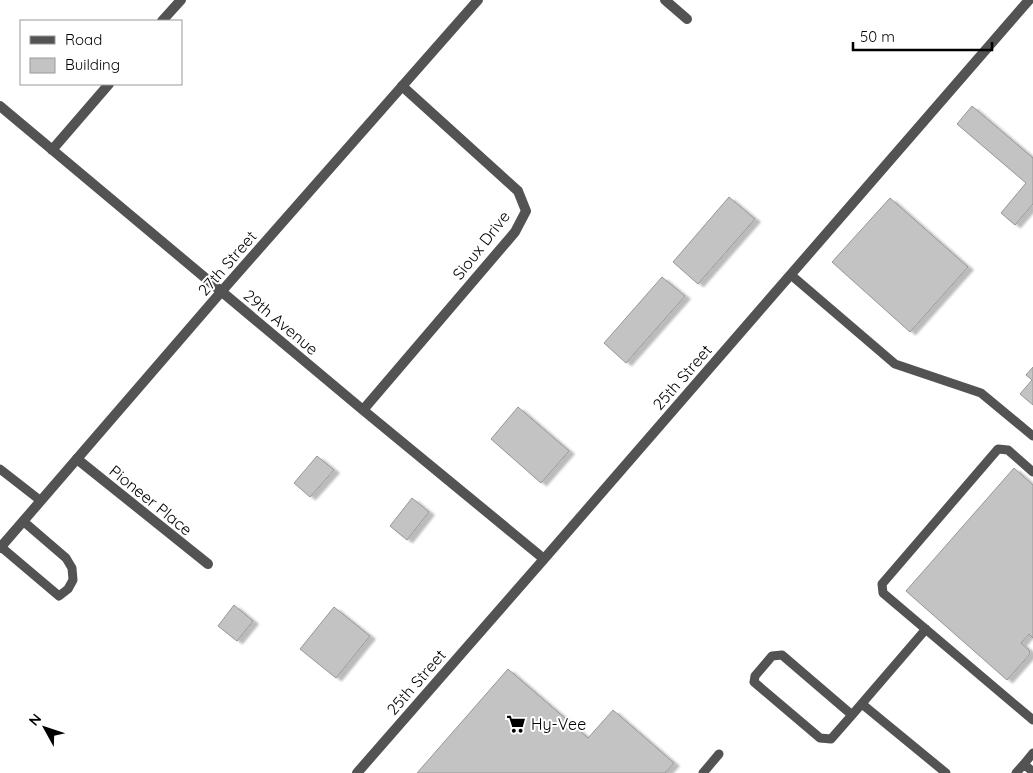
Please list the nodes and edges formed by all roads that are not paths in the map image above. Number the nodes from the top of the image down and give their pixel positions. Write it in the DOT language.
graph roads {
  1 [pos="181,0"];
  2 [pos="478,0"];
  3 [pos="665,0"];
  4 [pos="1027,4"];
  5 [pos="687,19"];
  6 [pos="163,20"];
  7 [pos="108,85"];
  8 [pos="402,86"];
  9 [pos="0,106"];
  10 [pos="52,150"];
  11 [pos="791,275"];
  12 [pos="221,292"];
  13 [pos="363,410"];
  14 [pos="1033,436"];
  15 [pos="77,459"];
  16 [pos="0,469"];
  17 [pos="1033,472"];
  18 [pos="41,501"];
  19 [pos="23,521"];
  20 [pos="0,547"];
  21 [pos="544,559"];
  22 [pos="208,564"];
  23 [pos="926,630"];
  24 [pos="862,704"];
  25 [pos="852,715"];
  26 [pos="1033,720"];
  27 [pos="1033,753"];
  28 [pos="719,754"];
  29 [pos="1024,764"];
  30 [pos="1033,772"];
  31 [pos="357,773"];
  32 [pos="703,773"];
  33 [pos="946,773"];
  34 [pos="1016,773"];
  1 -- 6 [label="street"];
  2 -- 8 [label="street, 27th Street"];
  3 -- 5 [label="street"];
  4 -- 11 [label="street, 25th Street"];
  7 -- 10 [label="street"];
  8 -- 12 [label="street, 27th Street"];
  8 -- 13 [label="street, Sioux Drive"];
  9 -- 10 [label="street, 29th Avenue"];
  10 -- 12 [label="street, 29th Avenue"];
  11 -- 14 [label="lane"];
  11 -- 21 [label="street, 25th Street"];
  12 -- 13 [label="street, 29th Avenue"];
  12 -- 15 [label="street, 27th Street"];
  13 -- 21 [label="street, 29th Avenue"];
  15 -- 18 [label="street, 27th Street"];
  15 -- 22 [label="street, Pioneer Place"];
  16 -- 18 [label="lane"];
  17 -- 23 [label="lane"];
  18 -- 19 [label="street, 27th Street"];
  19 -- 20 [label="street, 27th Street"];
  19 -- 20 [label="lane"];
  21 -- 31 [label="street, 25th Street"];
  23 -- 24 [label="lane"];
  23 -- 26 [label="lane"];
  24 -- 25 [label="lane"];
  24 -- 33 [label="lane"];
  25 -- 25 [label="lane"];
  27 -- 29 [label="lane"];
  28 -- 32 [label="lane"];
  29 -- 30 [label="lane"];
  29 -- 34 [label="lane"];
}
